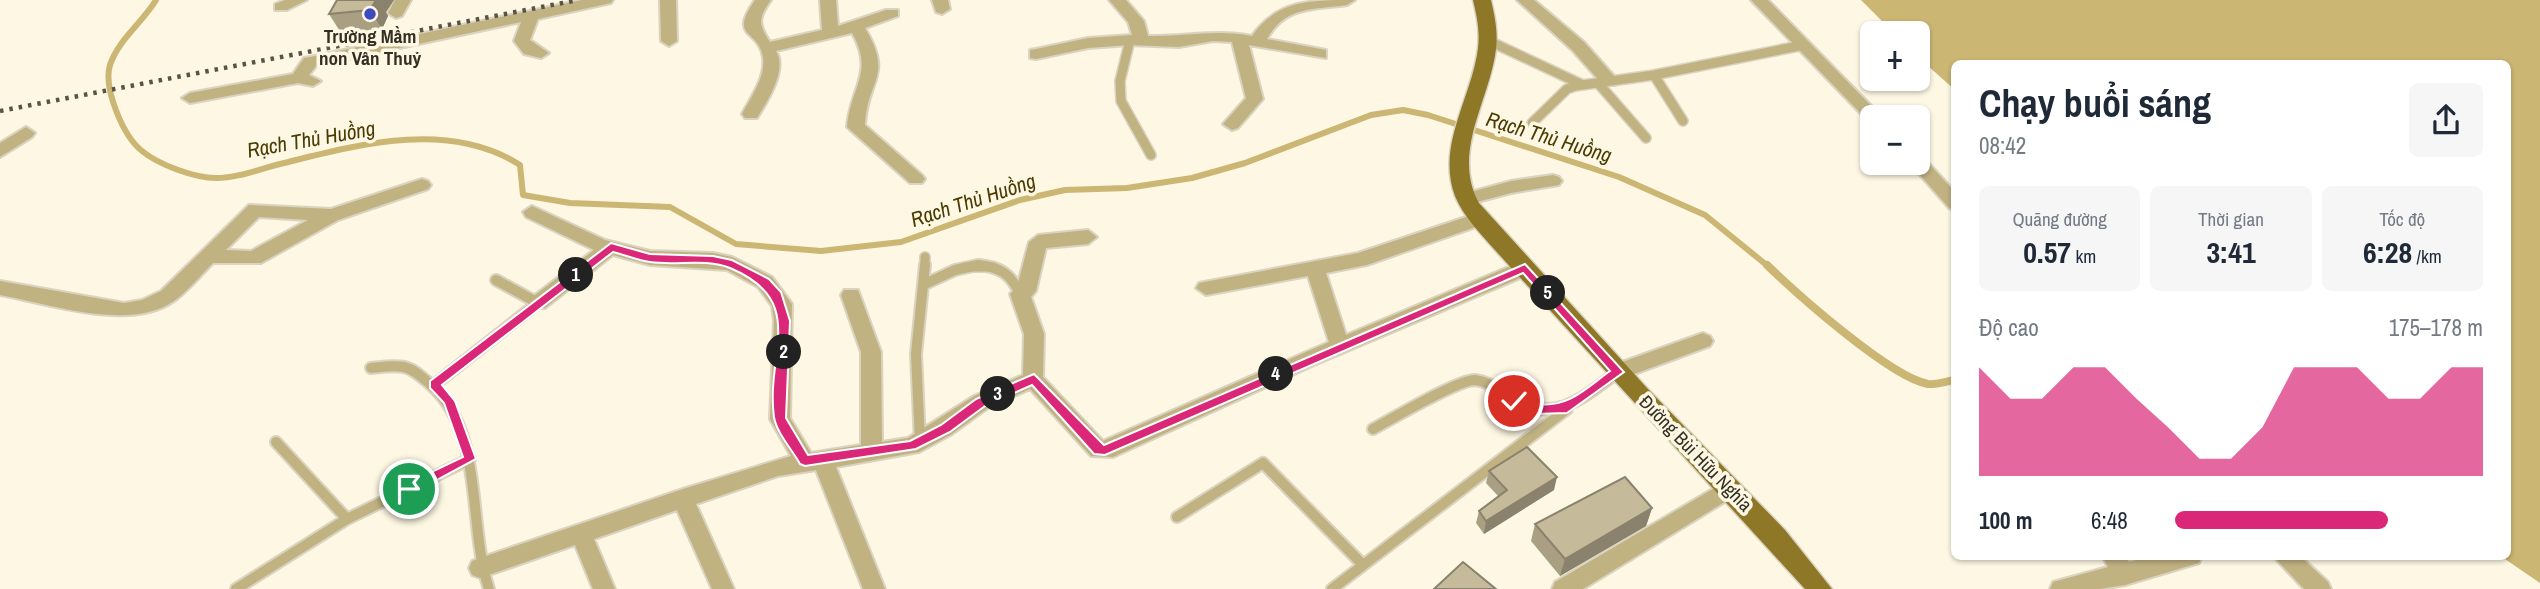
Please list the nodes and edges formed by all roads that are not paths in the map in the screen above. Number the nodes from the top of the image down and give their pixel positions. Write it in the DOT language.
graph roads {
  1 [pos="299,0"];
  2 [pos="605,0"];
  3 [pos="668,0"];
  4 [pos="763,0"];
  5 [pos="828,0"];
  6 [pos="1117,0"];
  7 [pos="1347,0"];
  8 [pos="1482,0"];
  9 [pos="1525,0"];
  10 [pos="1759,0"];
  11 [pos="281,7"];
  12 [pos="892,13"];
  13 [pos="532,15"];
  14 [pos="856,27"];
  15 [pos="830,32"];
  16 [pos="1135,40"];
  17 [pos="669,41"];
  18 [pos="1248,41"];
  19 [pos="1489,41"];
  20 [pos="1804,45"];
  21 [pos="767,48"];
  22 [pos="541,53"];
  23 [pos="1036,54"];
  24 [pos="1320,54"];
  25 [pos="1654,75"];
  26 [pos="1604,82"];
  27 [pos="1583,85"];
  28 [pos="190,98"];
  29 [pos="1862,105"];
  30 [pos="751,114"];
  31 [pos="1683,121"];
  32 [pos="1532,123"];
  33 [pos="1232,124"];
  34 [pos="26,133"];
  35 [pos="1646,138"];
  36 [pos="0,151"];
  37 [pos="1151,155"];
  38 [pos="1929,175"];
  39 [pos="916,179"];
  40 [pos="1553,181"];
  41 [pos="422,185"];
  42 [pos="1466,199"];
  43 [pos="1951,199"];
  44 [pos="532,212"];
  45 [pos="332,215"];
  46 [pos="1481,218"];
  47 [pos="1088,237"];
  48 [pos="611,247"];
  49 [pos="209,256"];
  50 [pos="925,257"];
  51 [pos="1525,268"];
  52 [pos="1314,269"];
  53 [pos="496,280"];
  54 [pos="925,284"];
  55 [pos="0,288"];
  56 [pos="1206,288"];
  57 [pos="1020,294"];
  58 [pos="851,295"];
  59 [pos="538,303"];
  60 [pos="1703,341"];
  61 [pos="1340,346"];
  62 [pos="371,368"];
  63 [pos="1618,372"];
  64 [pos="1034,379"];
  65 [pos="434,385"];
  66 [pos="1567,409"];
  67 [pos="1373,429"];
  68 [pos="276,442"];
  69 [pos="920,442"];
  70 [pos="872,453"];
  71 [pos="470,459"];
  72 [pos="813,459"];
  73 [pos="1728,489"];
  74 [pos="683,498"];
  75 [pos="1177,517"];
  76 [pos="348,519"];
  77 [pos="581,533"];
  78 [pos="2162,560"];
  79 [pos="2288,560"];
  80 [pos="1363,565"];
  81 [pos="2119,566"];
  82 [pos="480,568"];
  83 [pos="236,589"];
  84 [pos="489,589"];
  85 [pos="604,589"];
  86 [pos="723,589"];
  87 [pos="874,589"];
  88 [pos="1332,589"];
  89 [pos="1563,589"];
  90 [pos="1820,589"];
  91 [pos="2061,589"];
  92 [pos="2320,589"];
  1 -- 11 [label="street"];
  2 -- 13 [label="street"];
  3 -- 17 [label="street"];
  4 -- 21 [label="street"];
  5 -- 15 [label="street"];
  6 -- 16 [label="street"];
  7 -- 18 [label="street"];
  8 -- 19 [label="main road"];
  9 -- 26 [label="street"];
  10 -- 20 [label="street"];
  12 -- 14 [label="street"];
  13 -- 22 [label="street"];
  13 -- 28 [label="street"];
  14 -- 15 [label="street"];
  14 -- 39 [label="street"];
  15 -- 21 [label="street"];
  16 -- 18 [label="street"];
  16 -- 23 [label="street"];
  16 -- 37 [label="lane"];
  18 -- 24 [label="street"];
  18 -- 33 [label="street"];
  19 -- 27 [label="lane"];
  19 -- 42 [label="main road, Đường Bùi Hữu Nghĩa"];
  20 -- 25 [label="lane"];
  20 -- 29 [label="street"];
  21 -- 30 [label="street"];
  25 -- 26 [label="lane"];
  25 -- 31 [label="lane"];
  26 -- 27 [label="lane"];
  26 -- 35 [label="lane"];
  27 -- 32 [label="lane"];
  34 -- 36 [label="street"];
  38 -- 43 [label="street"];
  40 -- 42 [label="street"];
  41 -- 45 [label="street"];
  42 -- 46 [label="main road, Đường Bùi Hữu Nghĩa"];
  44 -- 48 [label="street"];
  45 -- 49 [label="street"];
  45 -- 49 [label="street"];
  46 -- 51 [label="main road, Đường Bùi Hữu Nghĩa"];
  46 -- 52 [label="street"];
  47 -- 57 [label="street"];
  48 -- 59 [label="street"];
  48 -- 72 [label="street"];
  49 -- 55 [label="street"];
  50 -- 54 [label="lane"];
  51 -- 61 [label="street"];
  51 -- 63 [label="main road, Đường Bùi Hữu Nghĩa"];
  52 -- 56 [label="street"];
  52 -- 61 [label="street"];
  53 -- 59 [label="lane"];
  54 -- 57 [label="lane"];
  54 -- 69 [label="lane"];
  57 -- 64 [label="street"];
  58 -- 70 [label="street"];
  59 -- 65 [label="lane"];
  60 -- 63 [label="street"];
  61 -- 64 [label="street"];
  62 -- 65 [label="lane"];
  63 -- 66 [label="lane"];
  63 -- 73 [label="main road, Đường Bùi Hữu Nghĩa"];
  64 -- 69 [label="street"];
  65 -- 71 [label="lane"];
  66 -- 67 [label="lane"];
  66 -- 80 [label="lane"];
  68 -- 76 [label="lane"];
  69 -- 70 [label="street"];
  70 -- 72 [label="street"];
  71 -- 76 [label="lane"];
  71 -- 82 [label="lane"];
  72 -- 74 [label="street"];
  72 -- 87 [label="street"];
  73 -- 89 [label="street"];
  73 -- 90 [label="main road, Đường Bùi Hữu Nghĩa"];
  74 -- 77 [label="street"];
  74 -- 86 [label="street"];
  75 -- 80 [label="lane"];
  76 -- 83 [label="lane"];
  77 -- 82 [label="street"];
  77 -- 85 [label="street"];
  78 -- 81 [label="street"];
  79 -- 92 [label="street"];
  80 -- 88 [label="lane"];
  81 -- 91 [label="street"];
  82 -- 84 [label="lane"];
}
